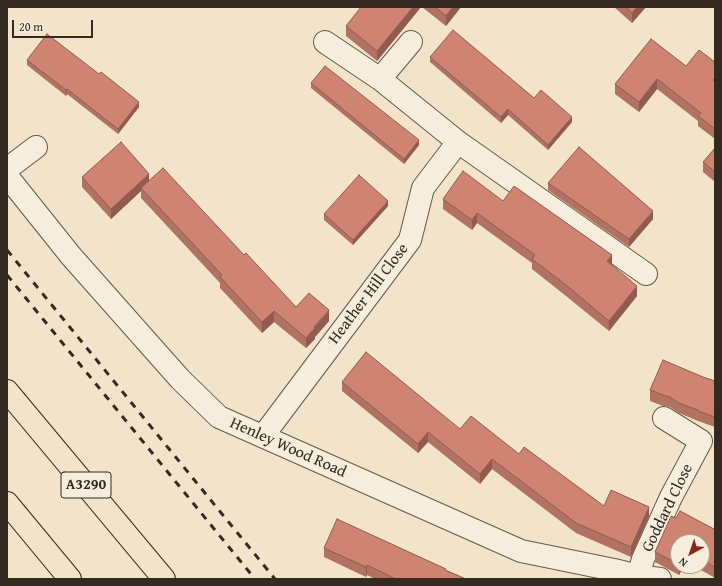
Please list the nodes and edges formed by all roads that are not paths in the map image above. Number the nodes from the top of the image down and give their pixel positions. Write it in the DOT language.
graph roads {
  1 [pos="325,42"];
  2 [pos="411,42"];
  3 [pos="380,79"];
  4 [pos="458,142"];
  5 [pos="36,147"];
  6 [pos="7,169"];
  7 [pos="7,176"];
  8 [pos="646,274"];
  9 [pos="7,391"];
  10 [pos="664,418"];
  11 [pos="263,436"];
  12 [pos="708,442"];
  13 [pos="7,503"];
  14 [pos="638,576"];
  15 [pos="70,579"];
  16 [pos="164,579"];
  17 [pos="660,579"];
  1 -- 3 [label="street"];
  2 -- 3 [label="street"];
  3 -- 4 [label="street"];
  4 -- 8 [label="street"];
  4 -- 11 [label="street, Heather Hill Close"];
  5 -- 6 [label="street"];
  7 -- 11 [label="street, Henley Wood Road"];
  9 -- 16 [label="main road, A3290"];
  10 -- 12 [label="street, Goddard Close"];
  11 -- 14 [label="street, Henley Wood Road"];
  12 -- 14 [label="street, Goddard Close"];
  13 -- 15 [label="main road"];
  14 -- 17 [label="street, Henley Wood Road"];
}
